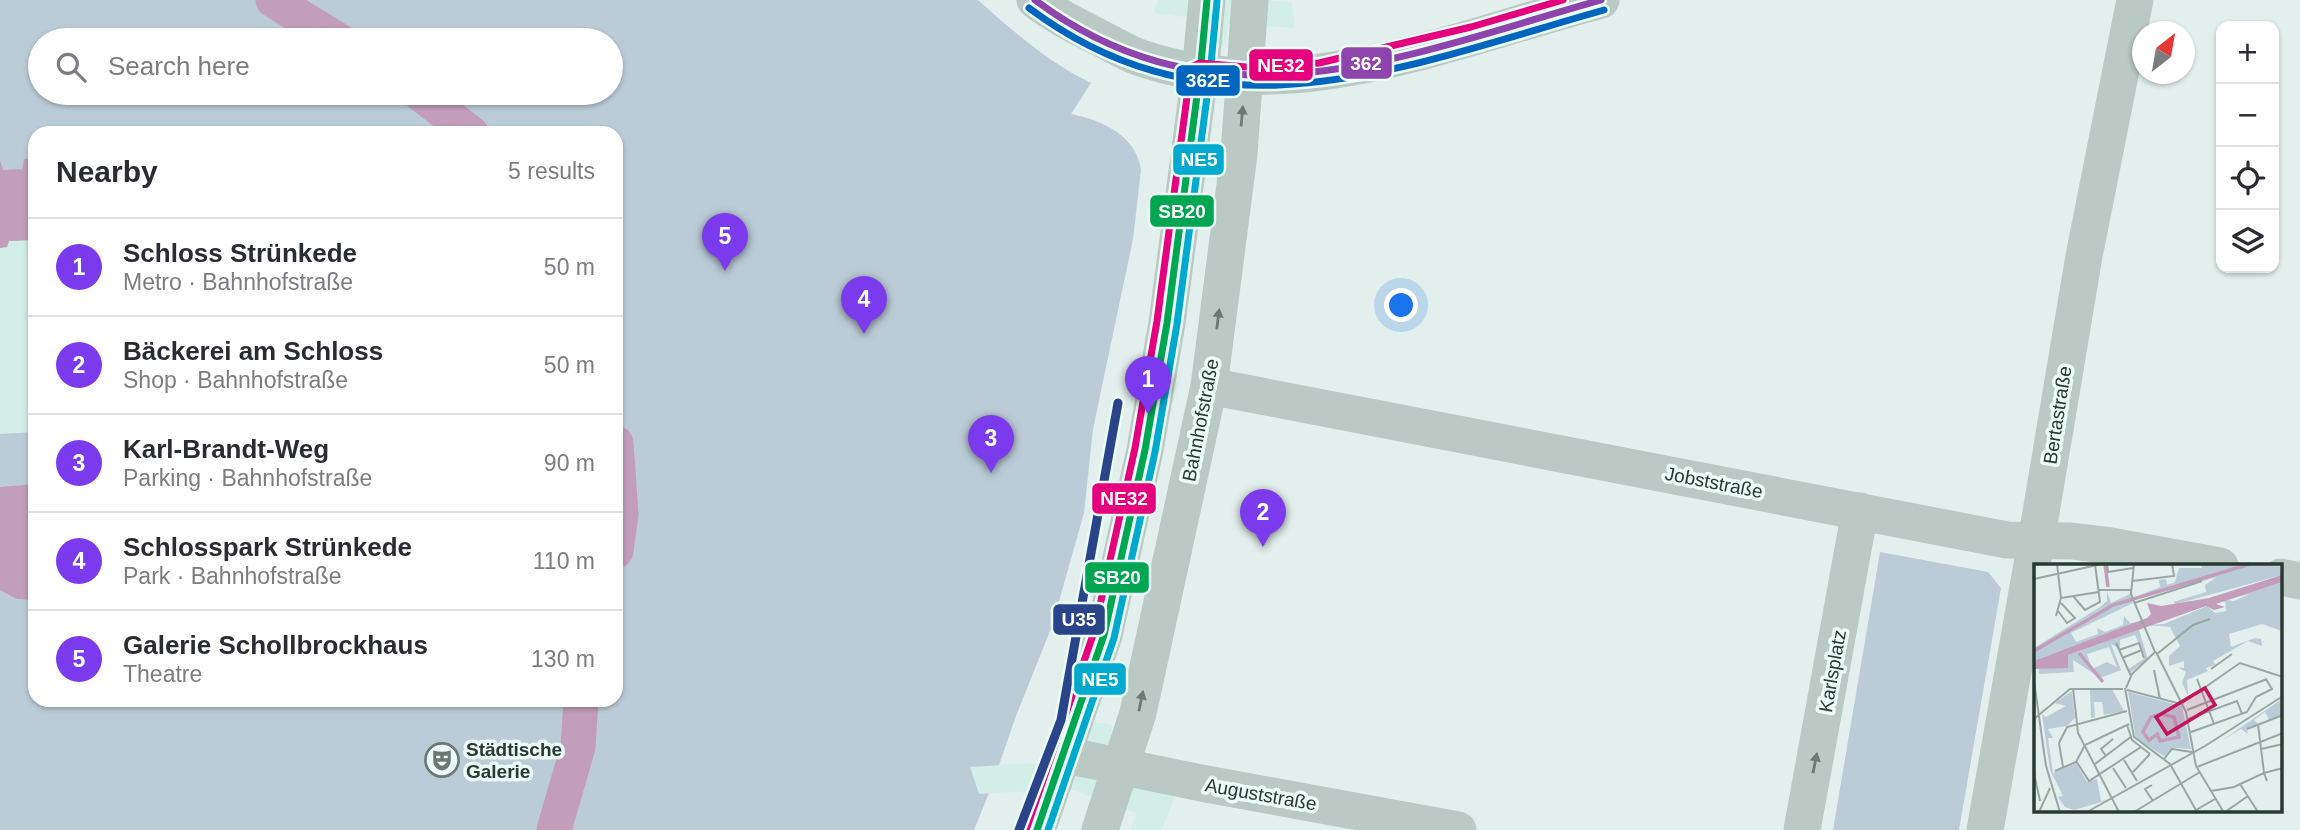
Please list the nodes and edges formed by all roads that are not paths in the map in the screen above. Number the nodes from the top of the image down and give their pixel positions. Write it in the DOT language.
graph roads {
  1 [pos="1035,0"];
  2 [pos="1207,0"];
  3 [pos="1250,0"];
  4 [pos="1601,0"];
  5 [pos="2135,0"];
  6 [pos="1200,73"];
  7 [pos="1246,78"];
  8 [pos="1209,386"];
  9 [pos="1860,511"];
  10 [pos="2036,542"];
  11 [pos="2209,564"];
  12 [pos="2282,577"];
  13 [pos="2300,580"];
  14 [pos="1065,755"];
  15 [pos="1122,767"];
  16 [pos="1037,830"];
  17 [pos="1100,830"];
  18 [pos="1458,830"];
  19 [pos="1802,830"];
  20 [pos="1984,830"];
  1 -- 6 [label="street"];
  2 -- 6 [label="street"];
  3 -- 7 [label="street, Bahnhofstraße"];
  4 -- 7 [label="street"];
  5 -- 10 [label="street, Bertastraße"];
  6 -- 7 [label="street"];
  6 -- 14 [label="street"];
  8 -- 7 [label="street, Bahnhofstraße, one-way"];
  8 -- 9 [label="street, Jobststraße"];
  15 -- 8 [label="street, Bahnhofstraße, one-way"];
  9 -- 10 [label="street, Jobststraße"];
  19 -- 9 [label="street, Karlsplatz, one-way"];
  10 -- 11 [label="street, Jobststraße"];
  10 -- 20 [label="street, Bertastraße"];
  12 -- 13 [label="street"];
  14 -- 15 [label="street, Auguststraße"];
  14 -- 16 [label="street"];
  15 -- 17 [label="street, Bahnhofstraße"];
  15 -- 18 [label="street, Auguststraße"];
}
